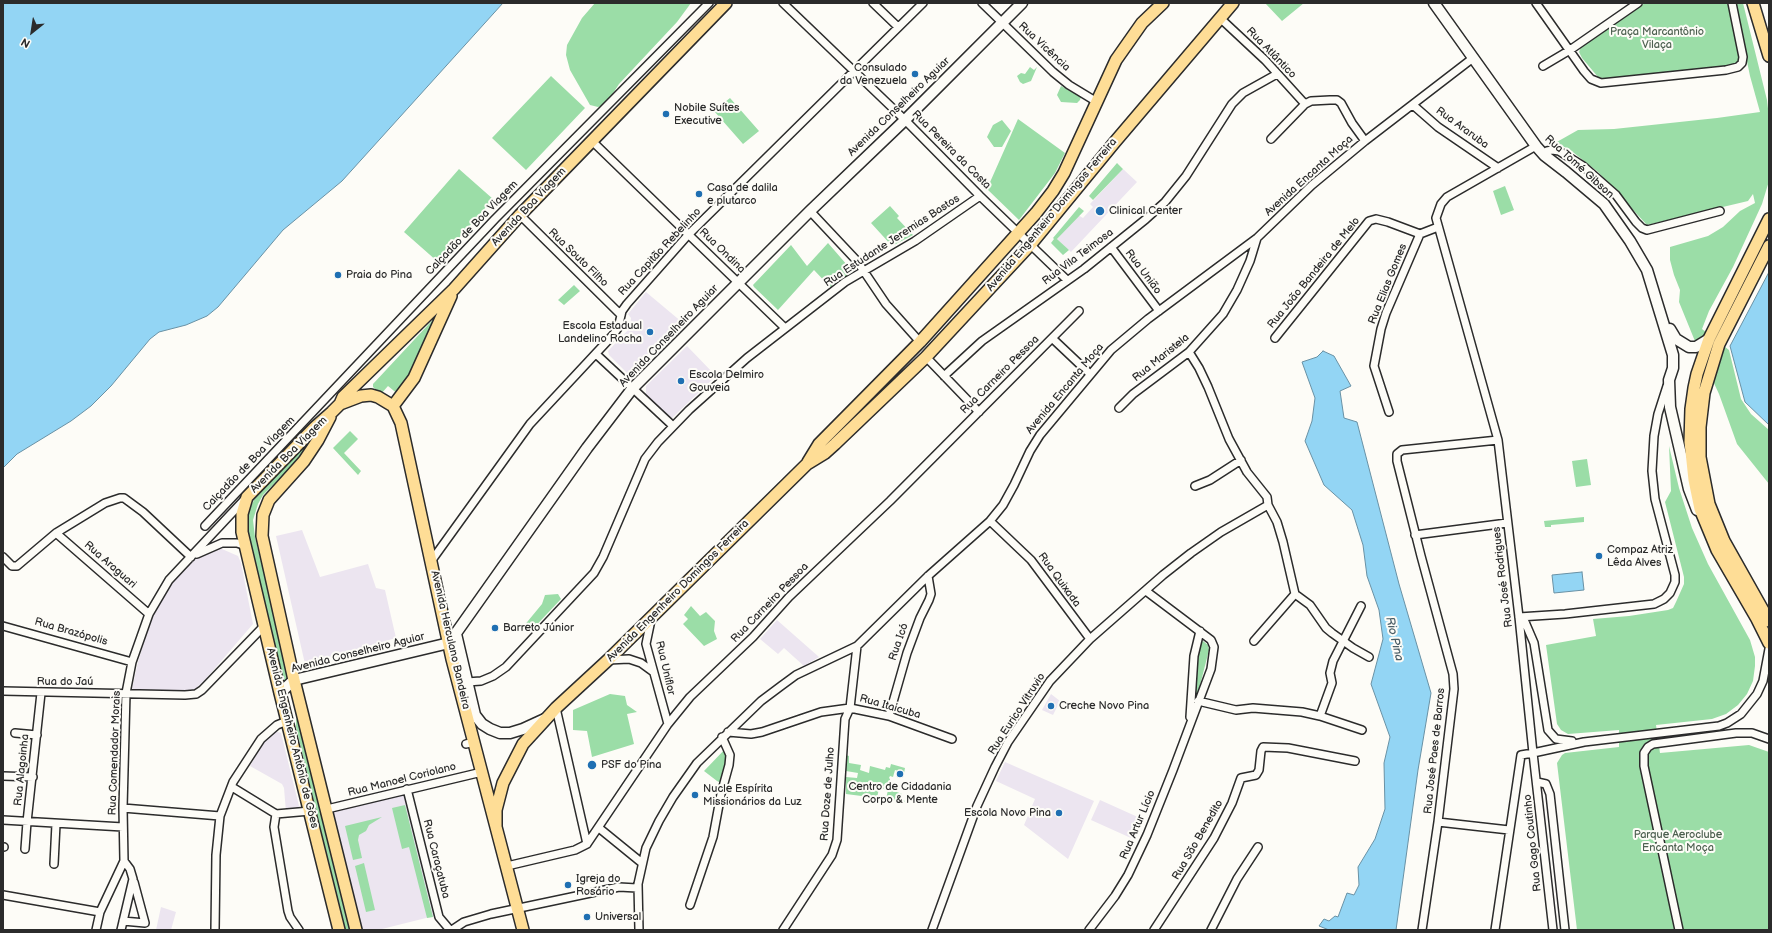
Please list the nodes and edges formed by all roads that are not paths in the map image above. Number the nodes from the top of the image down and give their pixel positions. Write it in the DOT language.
graph roads {
  1 [pos="709,3"];
  2 [pos="726,3"];
  3 [pos="783,3"];
  4 [pos="873,3"];
  5 [pos="923,3"];
  6 [pos="982,3"];
  7 [pos="1022,3"];
  8 [pos="1163,3"];
  9 [pos="1233,3"];
  10 [pos="1434,3"];
  11 [pos="1536,3"];
  12 [pos="1638,3"];
  13 [pos="1732,3"];
  14 [pos="1753,3"];
  15 [pos="1760,3"];
  16 [pos="1220,18"];
  17 [pos="1002,23"];
  18 [pos="898,27"];
  19 [pos="1769,31"];
  20 [pos="1570,50"];
  21 [pos="1769,56"];
  22 [pos="1473,58"];
  23 [pos="1543,66"];
  24 [pos="853,70"];
  25 [pos="1277,74"];
  26 [pos="1097,102"];
  27 [pos="1305,104"];
  28 [pos="1413,105"];
  29 [pos="905,120"];
  30 [pos="1272,139"];
  31 [pos="592,141"];
  32 [pos="1365,141"];
  33 [pos="1536,146"];
  34 [pos="1544,155"];
  35 [pos="1498,168"];
  36 [pos="980,196"];
  37 [pos="1720,211"];
  38 [pos="810,212"];
  39 [pos="520,216"];
  40 [pos="1769,219"];
  41 [pos="1438,227"];
  42 [pos="1019,233"];
  43 [pos="1420,234"];
  44 [pos="688,235"];
  45 [pos="1257,238"];
  46 [pos="1031,244"];
  47 [pos="1769,246"];
  48 [pos="1110,247"];
  49 [pos="865,271"];
  50 [pos="1067,280"];
  51 [pos="738,283"];
  52 [pos="454,288"];
  53 [pos="1080,311"];
  54 [pos="1159,311"];
  55 [pos="621,315"];
  56 [pos="1664,319"];
  57 [pos="784,328"];
  58 [pos="1719,330"];
  59 [pos="1275,338"];
  60 [pos="1052,339"];
  61 [pos="1709,339"];
  62 [pos="920,342"];
  63 [pos="1189,352"];
  64 [pos="596,354"];
  65 [pos="926,357"];
  66 [pos="1090,374"];
  67 [pos="944,376"];
  68 [pos="1669,380"];
  69 [pos="632,389"];
  70 [pos="340,404"];
  71 [pos="393,406"];
  72 [pos="1119,408"];
  73 [pos="332,412"];
  74 [pos="979,412"];
  75 [pos="1389,412"];
  76 [pos="673,426"];
  77 [pos="1498,440"];
  78 [pos="1241,460"];
  79 [pos="807,464"];
  80 [pos="1195,486"];
  81 [pos="249,494"];
  82 [pos="1268,505"];
  83 [pos="990,521"];
  84 [pos="1507,523"];
  85 [pos="205,526"];
  86 [pos="56,533"];
  87 [pos="1415,535"];
  88 [pos="246,546"];
  89 [pos="264,549"];
  90 [pos="1717,550"];
  91 [pos="3,557"];
  92 [pos="191,557"];
  93 [pos="432,560"];
  94 [pos="928,576"];
  95 [pos="1146,591"];
  96 [pos="1295,594"];
  97 [pos="1361,606"];
  98 [pos="149,614"];
  99 [pos="1519,616"];
  100 [pos="652,617"];
  101 [pos="1769,621"];
  102 [pos="3,626"];
  103 [pos="264,626"];
  104 [pos="1200,631"];
  105 [pos="452,639"];
  106 [pos="1090,639"];
  107 [pos="1254,641"];
  108 [pos="1342,642"];
  109 [pos="1769,643"];
  110 [pos="857,646"];
  111 [pos="1769,649"];
  112 [pos="1369,657"];
  113 [pos="608,660"];
  114 [pos="132,662"];
  115 [pos="652,671"];
  116 [pos="294,680"];
  117 [pos="467,682"];
  118 [pos="1192,690"];
  119 [pos="3,691"];
  120 [pos="1203,692"];
  121 [pos="41,693"];
  122 [pos="126,693"];
  123 [pos="280,693"];
  124 [pos="1198,701"];
  125 [pos="556,708"];
  126 [pos="850,708"];
  127 [pos="476,715"];
  128 [pos="890,716"];
  129 [pos="1320,716"];
  130 [pos="548,717"];
  131 [pos="1190,721"];
  132 [pos="287,722"];
  133 [pos="668,724"];
  134 [pos="1362,730"];
  135 [pos="15,733"];
  136 [pos="725,734"];
  137 [pos="37,735"];
  138 [pos="952,739"];
  139 [pos="1769,739"];
  140 [pos="1584,742"];
  141 [pos="1533,753"];
  142 [pos="1355,761"];
  143 [pos="482,772"];
  144 [pos="3,776"];
  145 [pos="33,777"];
  146 [pos="1537,782"];
  147 [pos="232,787"];
  148 [pos="407,790"];
  149 [pos="123,808"];
  150 [pos="327,809"];
  151 [pos="310,812"];
  152 [pos="276,814"];
  153 [pos="220,816"];
  154 [pos="3,820"];
  155 [pos="27,822"];
  156 [pos="1438,822"];
  157 [pos="56,824"];
  158 [pos="496,826"];
  159 [pos="124,827"];
  160 [pos="599,828"];
  161 [pos="1509,830"];
  162 [pos="587,844"];
  163 [pos="1258,847"];
  164 [pos="26,849"];
  165 [pos="124,861"];
  166 [pos="642,863"];
  167 [pos="54,864"];
  168 [pos="507,866"];
  169 [pos="134,879"];
  170 [pos="637,888"];
  171 [pos="3,895"];
  172 [pos="690,905"];
  173 [pos="518,909"];
  174 [pos="100,912"];
  175 [pos="123,921"];
  176 [pos="96,930"];
  177 [pos="121,930"];
  178 [pos="215,930"];
  179 [pos="299,930"];
  180 [pos="339,930"];
  181 [pos="356,930"];
  182 [pos="451,930"];
  183 [pos="523,930"];
  184 [pos="640,930"];
  185 [pos="784,930"];
  186 [pos="932,930"];
  187 [pos="1089,930"];
  188 [pos="1154,930"];
  189 [pos="1211,930"];
  190 [pos="1422,930"];
  191 [pos="1494,930"];
  192 [pos="1553,930"];
  193 [pos="1565,930"];
  194 [pos="1679,930"];
  1 -- 85 [label="street, Calçadão de Boa Viagem"];
  2 -- 31 [label="main road, Avenida Boa Viagem"];
  3 -- 24 [label="street, Rua Pereira da Costa"];
  4 -- 18 [label="street"];
  5 -- 18 [label="street, Rua Capitão Rebelinho"];
  6 -- 17 [label="street, Rua Vicência"];
  7 -- 17 [label="main road, Avenida Conselheiro Aguiar"];
  8 -- 26 [label="main road, Avenida Engenheiro Domingos Ferreira"];
  9 -- 16 [label="main road, Avenida Engenheiro Domingos Ferreira"];
  10 -- 22 [label="main road, Rua Tomé Gibson"];
  11 -- 20 [label="street"];
  12 -- 20 [label="street"];
  13 -- 20 [label="street"];
  14 -- 21 [label="main road"];
  15 -- 19 [label="main road"];
  16 -- 25 [label="street, Rua Atlântico"];
  16 -- 46 [label="main road, Avenida Engenheiro Domingos Ferreira"];
  17 -- 26 [label="street, Rua Vicência"];
  17 -- 29 [label="main road, Avenida Conselheiro Aguiar"];
  18 -- 24 [label="street, Rua Capitão Rebelinho"];
  20 -- 23 [label="street"];
  22 -- 28 [label="street, Avenida Encanta Moça"];
  22 -- 33 [label="main road, Rua Tomé Gibson"];
  24 -- 29 [label="street, Rua Pereira da Costa"];
  24 -- 44 [label="street, Rua Capitão Rebelinho"];
  25 -- 27 [label="street, Rua Atlântico"];
  25 -- 48 [label="street, Rua Vila Teimosa"];
  26 -- 42 [label="main road, Avenida Engenheiro Domingos Ferreira"];
  27 -- 30 [label="street"];
  27 -- 32 [label="street"];
  28 -- 32 [label="street, Avenida Encanta Moça"];
  28 -- 35 [label="street, Rua Araruba"];
  29 -- 36 [label="street, Rua Pereira da Costa"];
  29 -- 38 [label="main road, Avenida Conselheiro Aguiar"];
  31 -- 39 [label="main road, Avenida Boa Viagem"];
  31 -- 44 [label="street, Rua Ondina"];
  32 -- 45 [label="street, Avenida Encanta Moça"];
  33 -- 34 [label="main road, Rua Tomé Gibson"];
  33 -- 35 [label="street"];
  34 -- 37 [label="street"];
  34 -- 56 [label="main road, Rua Tomé Gibson"];
  35 -- 41 [label="street, Rua José Rodrigues"];
  36 -- 42 [label="street, Rua Pereira da Costa"];
  36 -- 49 [label="street, Rua Estudante Jeremias Bastos"];
  38 -- 49 [label="street"];
  38 -- 51 [label="main road, Avenida Conselheiro Aguiar"];
  39 -- 52 [label="main road, Avenida Boa Viagem"];
  39 -- 55 [label="street, Rua Souto Filho"];
  40 -- 58 [label="main road"];
  41 -- 43 [label="street"];
  41 -- 77 [label="street, Rua José Rodrigues"];
  42 -- 46 [label="street, Rua Pereira da Costa"];
  42 -- 62 [label="main road, Avenida Engenheiro Domingos Ferreira"];
  43 -- 59 [label="street, Rua João Bandeira de Melo"];
  43 -- 75 [label="street, Rua Elias Gomes"];
  44 -- 51 [label="street, Rua Ondina"];
  44 -- 55 [label="street, Rua Capitão Rebelinho"];
  45 -- 54 [label="street, Avenida Encanta Moça"];
  45 -- 63 [label="street, Rua Maristela"];
  46 -- 50 [label="street, Rua Pereira da Costa"];
  46 -- 65 [label="main road, Avenida Engenheiro Domingos Ferreira"];
  47 -- 58 [label="main road"];
  48 -- 50 [label="street, Rua Vila Teimosa"];
  48 -- 54 [label="street, Rua União"];
  49 -- 57 [label="street, Rua Estudante Jeremias Bastos"];
  49 -- 62 [label="street"];
  50 -- 67 [label="street, Rua Vila Teimosa"];
  51 -- 57 [label="street, Rua Ondina"];
  51 -- 69 [label="main road, Avenida Conselheiro Aguiar"];
  52 -- 70 [label="main road, Avenida Boa Viagem"];
  52 -- 71 [label="main road"];
  53 -- 60 [label="street, Rua Carneiro Pessoa"];
  54 -- 66 [label="street, Avenida Encanta Moça"];
  55 -- 64 [label="street, Rua Capitão Rebelinho"];
  56 -- 61 [label="main road, Rua Tomé Gibson"];
  56 -- 68 [label="main road, Rua Tomé Gibson"];
  57 -- 76 [label="street, Rua Estudante Jeremias Bastos"];
  58 -- 61 [label="main road"];
  58 -- 101 [label="main road"];
  60 -- 66 [label="street, Rua Carneiro Pessoa"];
  60 -- 74 [label="street, Rua Carneiro Pessoa"];
  61 -- 90 [label="main road"];
  62 -- 79 [label="main road, Avenida Engenheiro Domingos Ferreira"];
  63 -- 72 [label="street, Rua Maristela"];
  63 -- 78 [label="street"];
  64 -- 69 [label="street"];
  64 -- 93 [label="street, Rua Capitão Rebelinho"];
  65 -- 67 [label="street"];
  65 -- 79 [label="main road, Avenida Engenheiro Domingos Ferreira"];
  66 -- 83 [label="street, Avenida Encanta Moça"];
  67 -- 74 [label="street"];
  68 -- 90 [label="main road, Rua Tomé Gibson"];
  68 -- 99 [label="street"];
  69 -- 76 [label="street"];
  69 -- 105 [label="main road, Avenida Conselheiro Aguiar"];
  70 -- 71 [label="main road"];
  70 -- 73 [label="main road, Avenida Boa Viagem"];
  71 -- 93 [label="main road, Avenida Herculano Bandeira"];
  73 -- 81 [label="main road, Avenida Boa Viagem"];
  73 -- 89 [label="main road, Avenida Boa Viagem"];
  74 -- 133 [label="street, Rua Carneiro Pessoa"];
  76 -- 117 [label="street, Rua Estudante Jeremias Bastos"];
  77 -- 84 [label="street, Rua José Rodrigues"];
  77 -- 87 [label="street, Rua José Paes de Barros"];
  78 -- 80 [label="street"];
  78 -- 82 [label="street"];
  79 -- 100 [label="main road, Avenida Engenheiro Domingos Ferreira"];
  81 -- 88 [label="main road, Avenida Boa Viagem"];
  81 -- 92 [label="street, Rua Comendador Morais"];
  82 -- 95 [label="street, Rua Eurico Vitruvio"];
  82 -- 96 [label="street"];
  83 -- 94 [label="street, Avenida Encanta Moça"];
  83 -- 106 [label="street, Rua Quixada"];
  84 -- 87 [label="street"];
  84 -- 99 [label="street, Rua José Rodrigues"];
  86 -- 91 [label="street"];
  86 -- 92 [label="street"];
  86 -- 98 [label="street, Rua Araguari"];
  87 -- 156 [label="street, Rua José Paes de Barros"];
  88 -- 92 [label="street"];
  88 -- 103 [label="main road, Avenida Engenheiro Antônio de Góes"];
  89 -- 116 [label="main road, Avenida Engenheiro Antônio de Góes"];
  90 -- 109 [label="main road"];
  92 -- 98 [label="street, Rua Comendador Morais"];
  93 -- 105 [label="main road, Avenida Herculano Bandeira"];
  94 -- 110 [label="street, Avenida Encanta Moça"];
  94 -- 128 [label="street, Rua Icó"];
  95 -- 104 [label="street, Rua Artur Lício"];
  95 -- 106 [label="street, Rua Eurico Vitruvio"];
  96 -- 107 [label="street"];
  96 -- 108 [label="street"];
  97 -- 108 [label="street"];
  98 -- 114 [label="street, Rua Comendador Morais"];
  99 -- 140 [label="street"];
  99 -- 141 [label="street, Rua José Rodrigues"];
  100 -- 113 [label="main road, Avenida Engenheiro Domingos Ferreira"];
  100 -- 115 [label="street, Rua Uniflor"];
  102 -- 114 [label="street, Rua Brazópolis"];
  103 -- 122 [label="street, Rua do Jaú"];
  103 -- 123 [label="main road, Avenida Engenheiro Antônio de Góes"];
  104 -- 118 [label="street, Rua Artur Lício"];
  104 -- 120 [label="street, Rua Artur Lício"];
  105 -- 116 [label="main road, Avenida Conselheiro Aguiar"];
  105 -- 117 [label="main road, Avenida Herculano Bandeira"];
  105 -- 143 [label="main road, Avenida Herculano Bandeira"];
  106 -- 186 [label="street, Rua Eurico Vitruvio"];
  108 -- 112 [label="street"];
  108 -- 129 [label="street"];
  110 -- 126 [label="street, Rua Doze de Julho"];
  110 -- 136 [label="street, Avenida Encanta Moça"];
  111 -- 140 [label="street"];
  113 -- 115 [label="street"];
  113 -- 125 [label="main road, Avenida Engenheiro Domingos Ferreira"];
  114 -- 122 [label="street, Rua Comendador Morais"];
  115 -- 133 [label="street, Rua Uniflor"];
  116 -- 123 [label="main road, Avenida Conselheiro Aguiar"];
  116 -- 150 [label="main road, Avenida Engenheiro Antônio de Góes"];
  117 -- 127 [label="main road, Avenida Herculano Bandeira"];
  118 -- 120 [label="street"];
  118 -- 131 [label="street, Rua Artur Lício"];
  119 -- 121 [label="street, Rua do Jaú"];
  120 -- 124 [label="street, Rua Artur Lício"];
  121 -- 122 [label="street, Rua do Jaú"];
  121 -- 137 [label="street, Rua Alagoinha"];
  122 -- 149 [label="street, Rua Comendador Morais"];
  123 -- 132 [label="main road, Avenida Engenheiro Antônio de Góes"];
  124 -- 129 [label="street"];
  124 -- 131 [label="street, Rua Artur Lício"];
  125 -- 130 [label="main road, Avenida Engenheiro Domingos Ferreira"];
  125 -- 162 [label="street"];
  126 -- 128 [label="street, Rua Itaicuba"];
  126 -- 136 [label="street, Rua Itaicuba"];
  126 -- 185 [label="street, Rua Doze de Julho"];
  127 -- 130 [label="main road, Avenida Engenheiro Domingos Ferreira"];
  128 -- 138 [label="street, Rua Itaicuba"];
  129 -- 134 [label="street"];
  130 -- 158 [label="main road, Avenida Engenheiro Domingos Ferreira"];
  131 -- 187 [label="street, Rua Artur Lício"];
  132 -- 147 [label="street"];
  132 -- 151 [label="main road, Avenida Engenheiro Antônio de Góes"];
  133 -- 160 [label="street, Rua Carneiro Pessoa"];
  135 -- 137 [label="street"];
  136 -- 166 [label="street, Avenida Encanta Moça"];
  136 -- 172 [label="street"];
  137 -- 145 [label="street, Rua Alagoinha"];
  139 -- 194 [label="street"];
  140 -- 141 [label="street"];
  141 -- 146 [label="street, Rua Gago Coutinho"];
  141 -- 161 [label="street"];
  142 -- 188 [label="street, Rua São Benedito"];
  143 -- 148 [label="street, Rua Manoel Coriolano"];
  143 -- 158 [label="main road, Avenida Herculano Bandeira"];
  144 -- 145 [label="street"];
  145 -- 155 [label="street, Rua Alagoinha"];
  146 -- 192 [label="street, Rua Gago Coutinho"];
  146 -- 193 [label="street"];
  147 -- 152 [label="street"];
  147 -- 153 [label="street"];
  148 -- 150 [label="street, Rua Manoel Coriolano"];
  148 -- 182 [label="street, Rua Caraçatuba"];
  149 -- 153 [label="street"];
  149 -- 159 [label="street, Rua Comendador Morais"];
  150 -- 181 [label="main road, Avenida Engenheiro Antônio de Góes"];
  151 -- 152 [label="street"];
  151 -- 180 [label="main road, Avenida Engenheiro Antônio de Góes"];
  152 -- 179 [label="street"];
  153 -- 178 [label="street"];
  154 -- 155 [label="street"];
  155 -- 157 [label="street"];
  155 -- 164 [label="street, Rua Alagoinha"];
  156 -- 161 [label="street"];
  156 -- 190 [label="street, Rua José Paes de Barros"];
  157 -- 159 [label="street"];
  157 -- 167 [label="street"];
  158 -- 168 [label="main road, Avenida Herculano Bandeira"];
  159 -- 165 [label="street, Rua Comendador Morais"];
  160 -- 162 [label="street, Rua Carneiro Pessoa"];
  160 -- 166 [label="street"];
  161 -- 191 [label="street"];
  162 -- 168 [label="street"];
  163 -- 189 [label="street"];
  165 -- 169 [label="street"];
  165 -- 174 [label="street"];
  166 -- 170 [label="street, Avenida Encanta Moça"];
  168 -- 173 [label="main road, Avenida Herculano Bandeira"];
  169 -- 175 [label="street"];
  169 -- 175 [label="street"];
  170 -- 173 [label="street"];
  170 -- 184 [label="street, Avenida Encanta Moça"];
  171 -- 174 [label="street"];
  173 -- 182 [label="street"];
  173 -- 183 [label="main road, Avenida Herculano Bandeira"];
  174 -- 176 [label="street"];
  175 -- 177 [label="street"];
}
